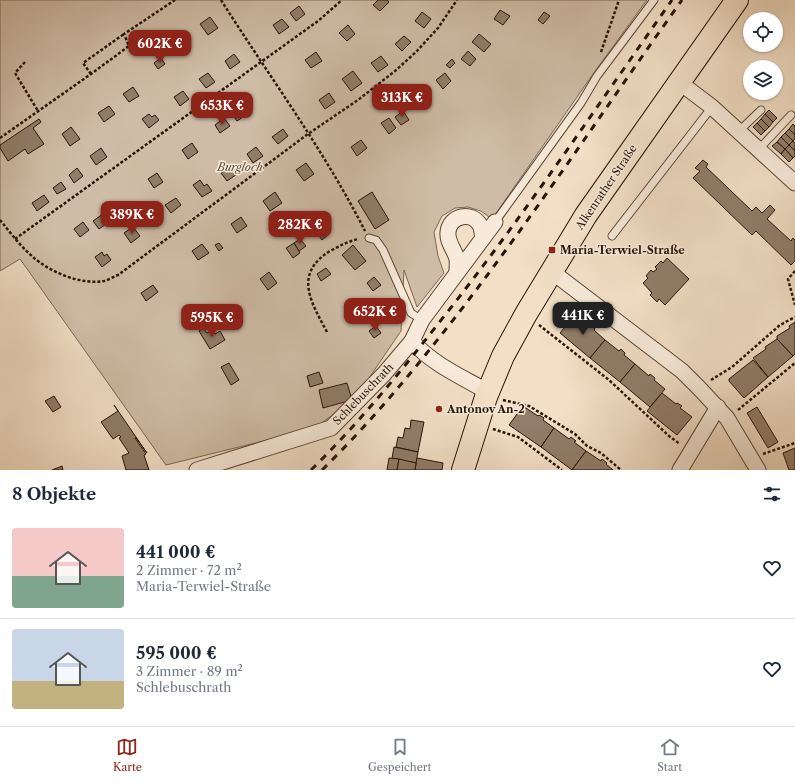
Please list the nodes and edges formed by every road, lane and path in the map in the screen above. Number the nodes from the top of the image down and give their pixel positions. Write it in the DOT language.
graph roads {
  1 [pos="175,0"];
  2 [pos="220,0"];
  3 [pos="342,0"];
  4 [pos="457,0"];
  5 [pos="619,0"];
  6 [pos="654,0"];
  7 [pos="737,0"];
  8 [pos="124,34"];
  9 [pos="25,62"];
  10 [pos="260,62"];
  11 [pos="91,74"];
  12 [pos="597,76"];
  13 [pos="679,82"];
  14 [pos="712,107"];
  15 [pos="761,110"];
  16 [pos="38,111"];
  17 [pos="791,115"];
  18 [pos="739,131"];
  19 [pos="308,134"];
  20 [pos="0,138"];
  21 [pos="759,149"];
  22 [pos="793,178"];
  23 [pos="0,220"];
  24 [pos="495,222"];
  25 [pos="612,236"];
  26 [pos="369,238"];
  27 [pos="483,238"];
  28 [pos="15,239"];
  29 [pos="457,271"];
  30 [pos="795,271"];
  31 [pos="551,272"];
  32 [pos="795,305"];
  33 [pos="526,314"];
  34 [pos="795,317"];
  35 [pos="422,320"];
  36 [pos="327,332"];
  37 [pos="412,341"];
  38 [pos="795,363"];
  39 [pos="700,389"];
  40 [pos="487,395"];
  41 [pos="722,413"];
  42 [pos="477,424"];
  43 [pos="795,443"];
  44 [pos="691,451"];
  45 [pos="755,464"];
  46 [pos="197,470"];
  47 [pos="463,470"];
  48 [pos="562,470"];
  49 [pos="621,470"];
  50 [pos="680,470"];
  1 -- 8 [label="path"];
  2 -- 10 [label="path"];
  3 -- 10 [label="path"];
  4 -- 19 [label="path"];
  5 -- 12 [label="path"];
  6 -- 12 [label="lane"];
  7 -- 13 [label="main road, Alkenrather Straße"];
  8 -- 11 [label="path"];
  8 -- 11 [label="path"];
  9 -- 16 [label="path"];
  10 -- 19 [label="path"];
  10 -- 28 [label="path"];
  11 -- 16 [label="path"];
  12 -- 24 [label="lane"];
  13 -- 14 [label="street"];
  13 -- 31 [label="main road, Alkenrather Straße"];
  14 -- 18 [label="street"];
  14 -- 25 [label="lane"];
  15 -- 18 [label="lane"];
  16 -- 20 [label="path"];
  17 -- 21 [label="lane"];
  18 -- 21 [label="street"];
  19 -- 26 [label="path"];
  19 -- 28 [label="path"];
  21 -- 22 [label="street"];
  23 -- 28 [label="path"];
  24 -- 27 [label="street, Schlebuschrath"];
  26 -- 35 [label="lane"];
  26 -- 36 [label="path"];
  27 -- 29 [label="street, Schlebuschrath"];
  27 -- 29 [label="street"];
  29 -- 35 [label="street, Schlebuschrath"];
  30 -- 32 [label="path"];
  31 -- 33 [label="main road, Alkenrather Straße"];
  31 -- 39 [label="street"];
  33 -- 40 [label="main road, Alkenrather Straße"];
  33 -- 44 [label="path"];
  34 -- 39 [label="path"];
  35 -- 37 [label="street, Schlebuschrath"];
  37 -- 40 [label="street"];
  37 -- 46 [label="street, Schlebuschrath"];
  38 -- 41 [label="path"];
  39 -- 41 [label="street"];
  40 -- 42 [label="main road, Alkenrather Straße"];
  40 -- 49 [label="path"];
  41 -- 44 [label="street"];
  41 -- 45 [label="street"];
  42 -- 47 [label="main road, Alkenrather Straße"];
  42 -- 48 [label="path"];
  43 -- 45 [label="path"];
  44 -- 50 [label="street"];
}
